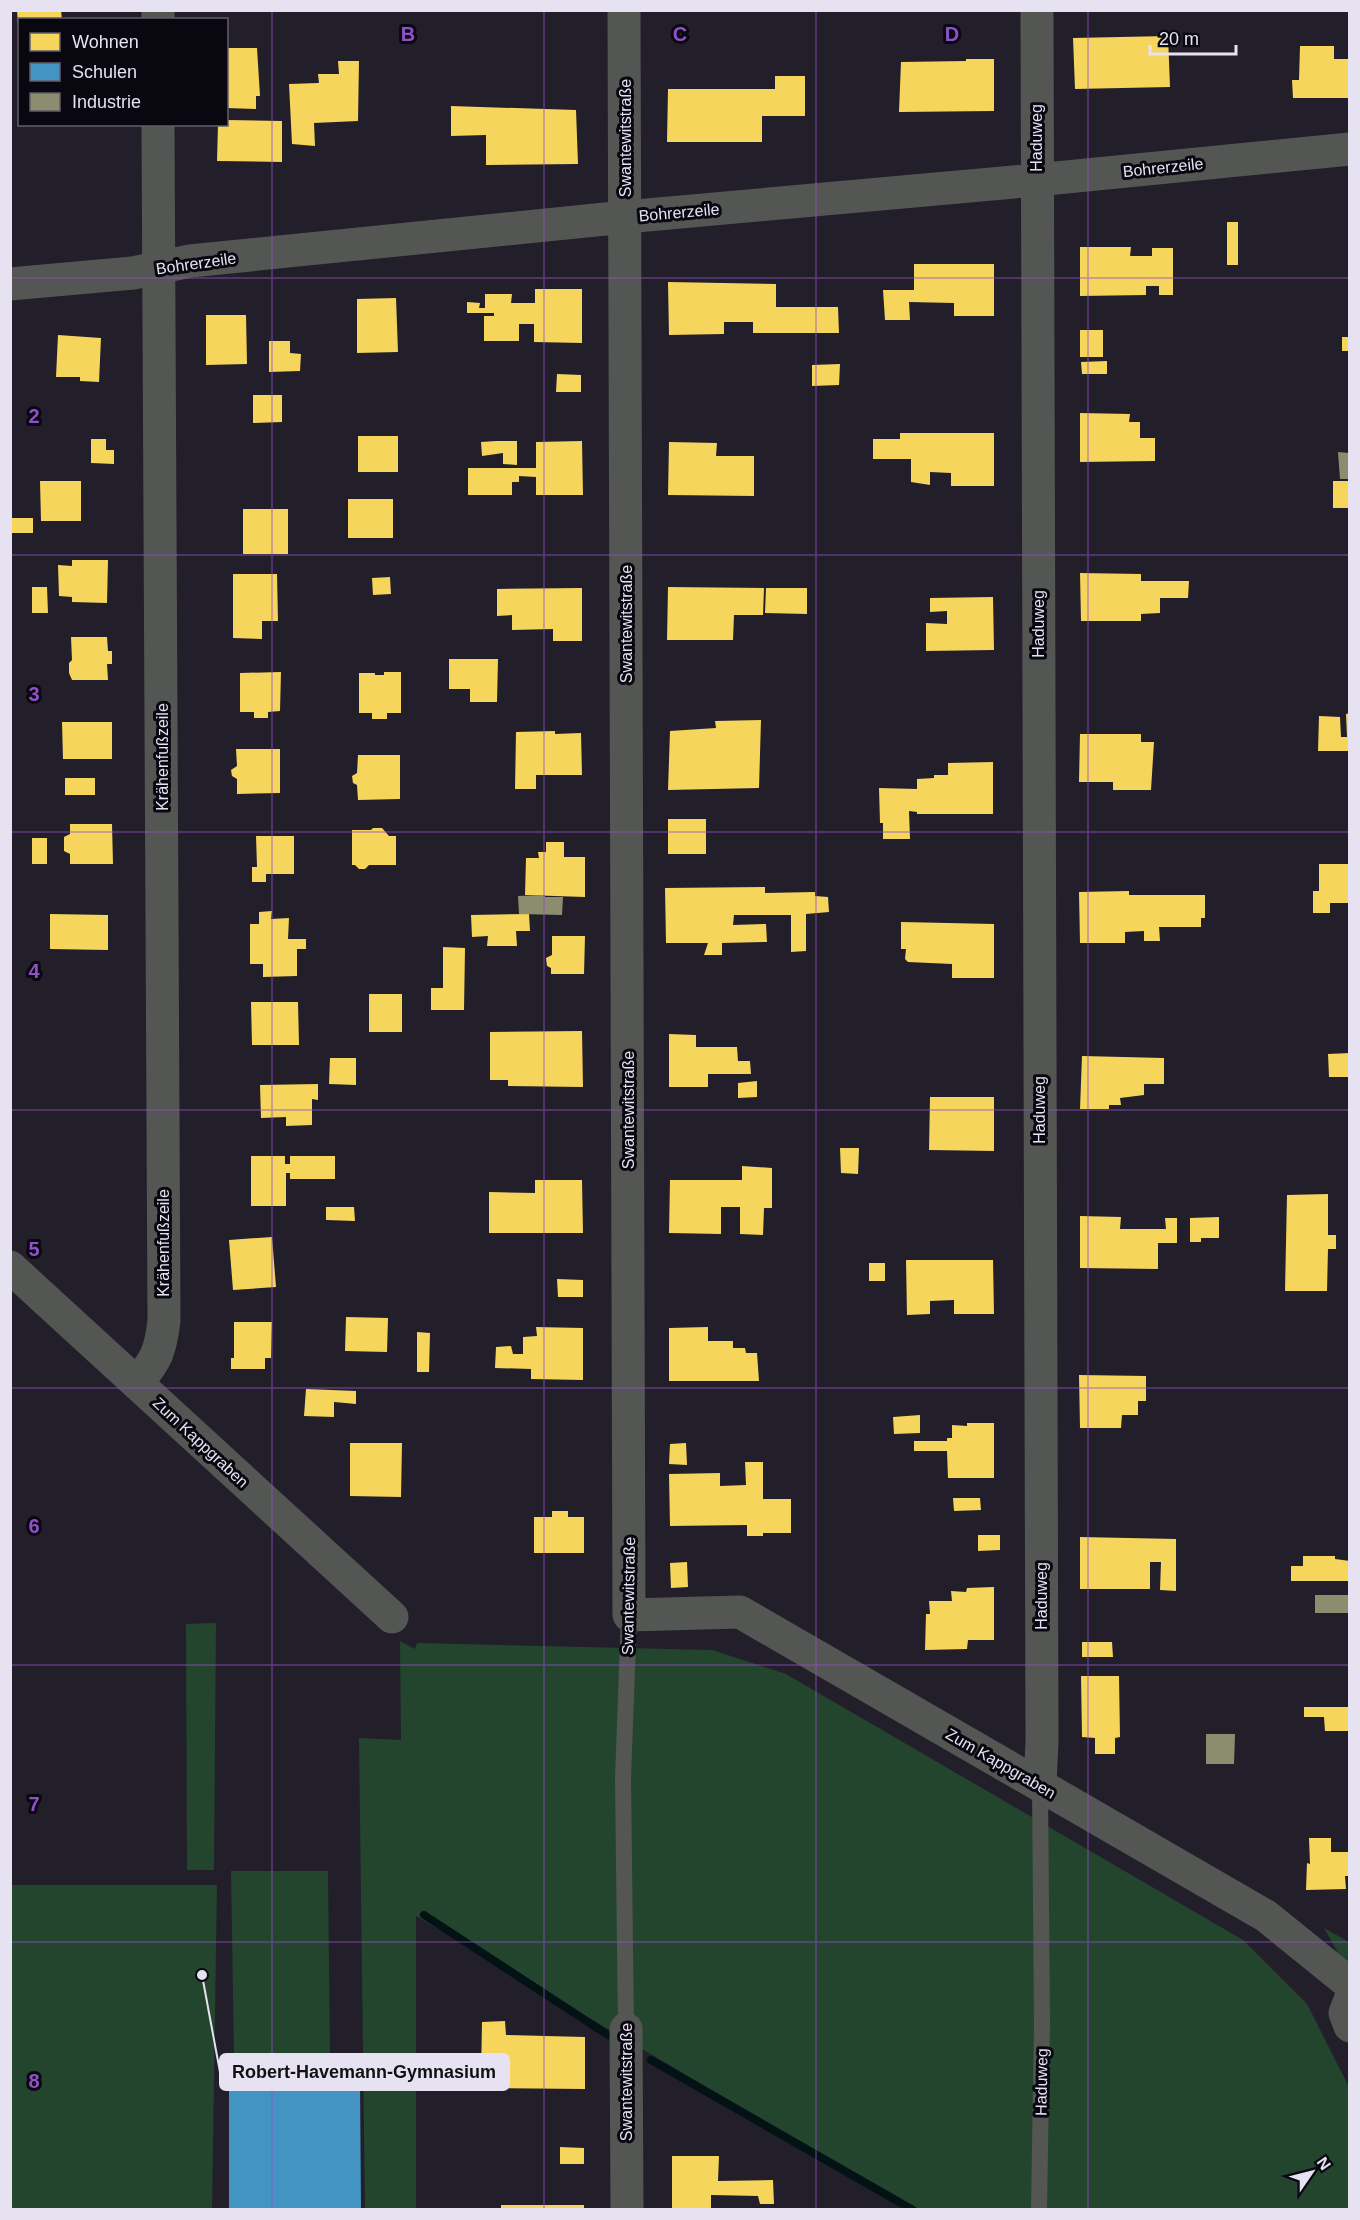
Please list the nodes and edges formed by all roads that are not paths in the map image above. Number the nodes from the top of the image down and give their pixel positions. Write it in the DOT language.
graph roads {
  1 [pos="624,10"];
  2 [pos="1037,10"];
  3 [pos="158,126"];
  4 [pos="1350,149"];
  5 [pos="1036,180"];
  6 [pos="625,217"];
  7 [pos="158,268"];
  8 [pos="10,284"];
  9 [pos="10,1267"];
  10 [pos="137,1383"];
  11 [pos="629,1615"];
  12 [pos="392,1617"];
  13 [pos="1040,1785"];
  14 [pos="1350,1984"];
  15 [pos="1350,2000"];
  16 [pos="1350,2026"];
  17 [pos="626,2029"];
  18 [pos="627,2210"];
  19 [pos="1040,2210"];
  1 -- 6 [label="street, Swantewitstraße"];
  2 -- 5 [label="street, Haduweg"];
  3 -- 7 [label="street, Krähenfußzeile"];
  4 -- 5 [label="street, Bohrerzeile"];
  5 -- 6 [label="street, Bohrerzeile"];
  5 -- 13 [label="street, Haduweg"];
  6 -- 7 [label="street, Bohrerzeile"];
  6 -- 11 [label="street, Swantewitstraße"];
  7 -- 8 [label="street, Bohrerzeile"];
  7 -- 10 [label="street, Krähenfußzeile"];
  9 -- 10 [label="street, Zum Kappgraben"];
  10 -- 12 [label="street, Zum Kappgraben"];
  11 -- 13 [label="street, Zum Kappgraben"];
  11 -- 17 [label="lane, Swantewitstraße"];
  13 -- 14 [label="street, Zum Kappgraben"];
  13 -- 19 [label="lane, Haduweg"];
  15 -- 16 [label="street"];
  17 -- 18 [label="street, Swantewitstraße"];
}
